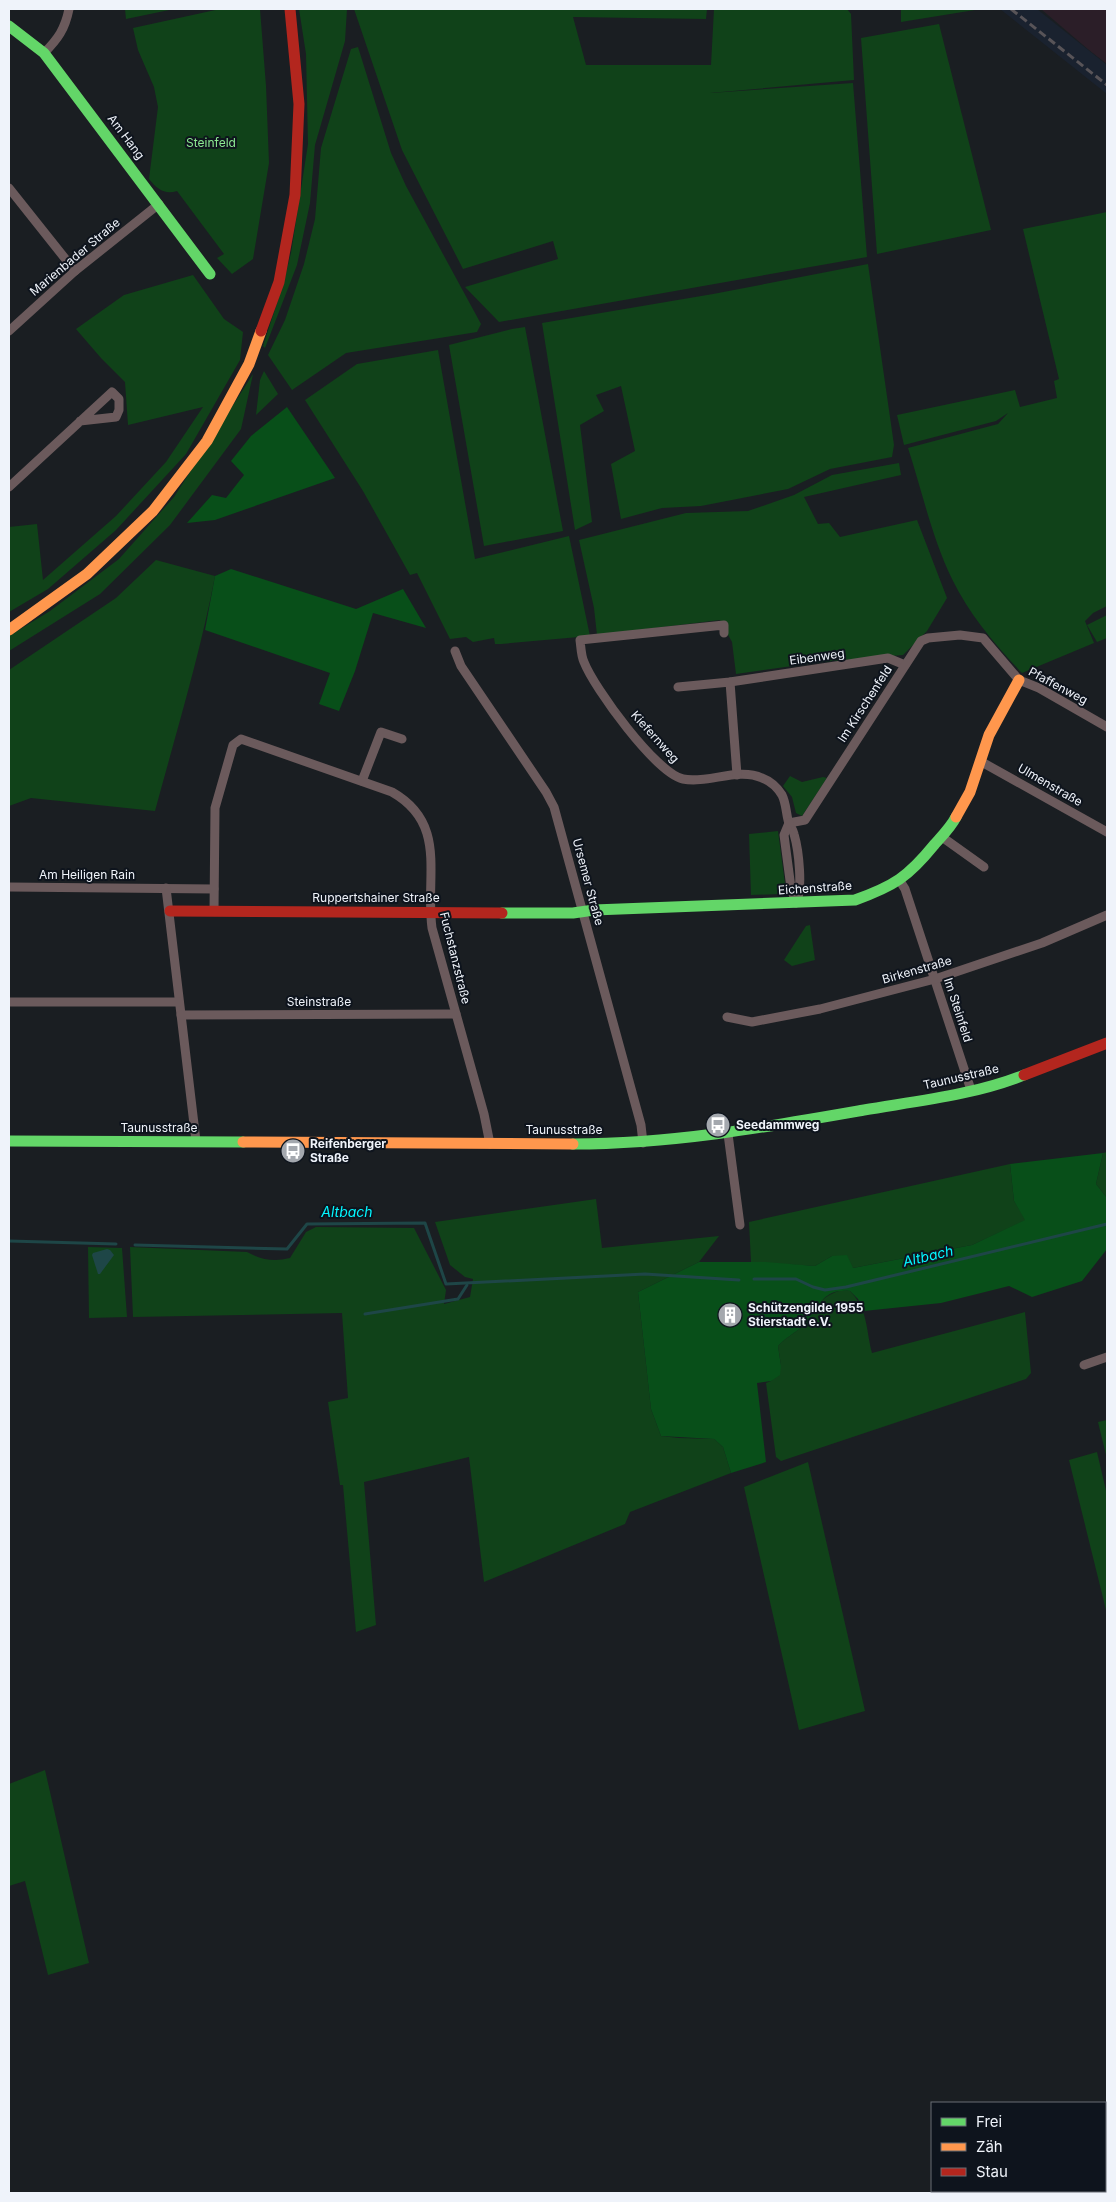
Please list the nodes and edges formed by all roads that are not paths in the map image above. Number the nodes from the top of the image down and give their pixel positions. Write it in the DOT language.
graph roads {
  1 [pos="69,9"];
  2 [pos="290,9"];
  3 [pos="9,26"];
  4 [pos="44,53"];
  5 [pos="9,188"];
  6 [pos="159,204"];
  7 [pos="75,271"];
  8 [pos="210,274"];
  9 [pos="9,330"];
  10 [pos="80,421"];
  11 [pos="9,486"];
  12 [pos="9,630"];
  13 [pos="724,633"];
  14 [pos="983,638"];
  15 [pos="455,651"];
  16 [pos="905,665"];
  17 [pos="1019,680"];
  18 [pos="730,682"];
  19 [pos="678,687"];
  20 [pos="1107,727"];
  21 [pos="402,739"];
  22 [pos="980,761"];
  23 [pos="737,776"];
  24 [pos="362,782"];
  25 [pos="789,823"];
  26 [pos="1107,832"];
  27 [pos="942,837"];
  28 [pos="984,867"];
  29 [pos="900,881"];
  30 [pos="9,887"];
  31 [pos="166,888"];
  32 [pos="214,889"];
  33 [pos="796,904"];
  34 [pos="170,911"];
  35 [pos="214,912"];
  36 [pos="430,912"];
  37 [pos="582,912"];
  38 [pos="1107,916"];
  39 [pos="935,979"];
  40 [pos="9,1002"];
  41 [pos="179,1002"];
  42 [pos="456,1014"];
  43 [pos="181,1015"];
  44 [pos="727,1017"];
  45 [pos="1107,1043"];
  46 [pos="971,1090"];
  47 [pos="728,1134"];
  48 [pos="9,1141"];
  49 [pos="196,1141"];
  50 [pos="643,1143"];
  51 [pos="490,1144"];
  52 [pos="740,1225"];
  53 [pos="1107,1357"];
  54 [pos="1084,1365"];
  1 -- 4 [label="street"];
  2 -- 12 [label="street"];
  3 -- 4 [label="street, Am Hang"];
  4 -- 6 [label="street, Am Hang"];
  5 -- 7 [label="street"];
  6 -- 7 [label="street, Marienbader Straße"];
  6 -- 8 [label="street, Am Hang"];
  7 -- 9 [label="street, Marienbader Straße"];
  10 -- 11 [label="street"];
  13 -- 23 [label="street, Kiefernweg"];
  14 -- 16 [label="street, Im Kirschenfeld"];
  14 -- 17 [label="street, Pfaffenweg"];
  15 -- 37 [label="street, Ursemer Straße"];
  16 -- 18 [label="street, Eibenweg"];
  16 -- 25 [label="street, Im Kirschenfeld"];
  17 -- 20 [label="street, Pfaffenweg"];
  17 -- 22 [label="street, Eichenstraße"];
  18 -- 19 [label="street, Eibenweg"];
  18 -- 23 [label="street"];
  21 -- 24 [label="street"];
  22 -- 26 [label="street, Ulmenstraße"];
  22 -- 27 [label="street, Eichenstraße"];
  23 -- 25 [label="street, Kiefernweg"];
  24 -- 32 [label="street, Fuchstanzstraße"];
  24 -- 36 [label="street, Fuchstanzstraße"];
  25 -- 33 [label="street, Kiefernweg"];
  27 -- 28 [label="street"];
  27 -- 29 [label="street, Eichenstraße"];
  29 -- 33 [label="street, Eichenstraße"];
  29 -- 39 [label="street, Im Steinfeld"];
  30 -- 31 [label="street, Am Heiligen Rain"];
  31 -- 32 [label="street"];
  31 -- 34 [label="street"];
  32 -- 35 [label="street, Fuchstanzstraße"];
  33 -- 37 [label="street, Eichenstraße"];
  34 -- 35 [label="street, Ruppertshainer Straße"];
  34 -- 41 [label="street"];
  35 -- 36 [label="street, Ruppertshainer Straße"];
  36 -- 37 [label="street, Ruppertshainer Straße"];
  36 -- 42 [label="street, Fuchstanzstraße"];
  37 -- 50 [label="street, Ursemer Straße"];
  38 -- 39 [label="street, Birkenstraße"];
  39 -- 44 [label="street, Birkenstraße"];
  39 -- 46 [label="street, Im Steinfeld"];
  40 -- 41 [label="street"];
  41 -- 43 [label="street"];
  42 -- 43 [label="street, Steinstraße"];
  42 -- 51 [label="street, Fuchstanzstraße"];
  43 -- 49 [label="street"];
  45 -- 46 [label="street, Taunusstraße"];
  46 -- 47 [label="street, Taunusstraße"];
  47 -- 50 [label="street, Taunusstraße"];
  47 -- 52 [label="street"];
  48 -- 49 [label="street, Taunusstraße"];
  49 -- 51 [label="street, Taunusstraße"];
  50 -- 51 [label="street, Taunusstraße"];
  53 -- 54 [label="street"];
}
